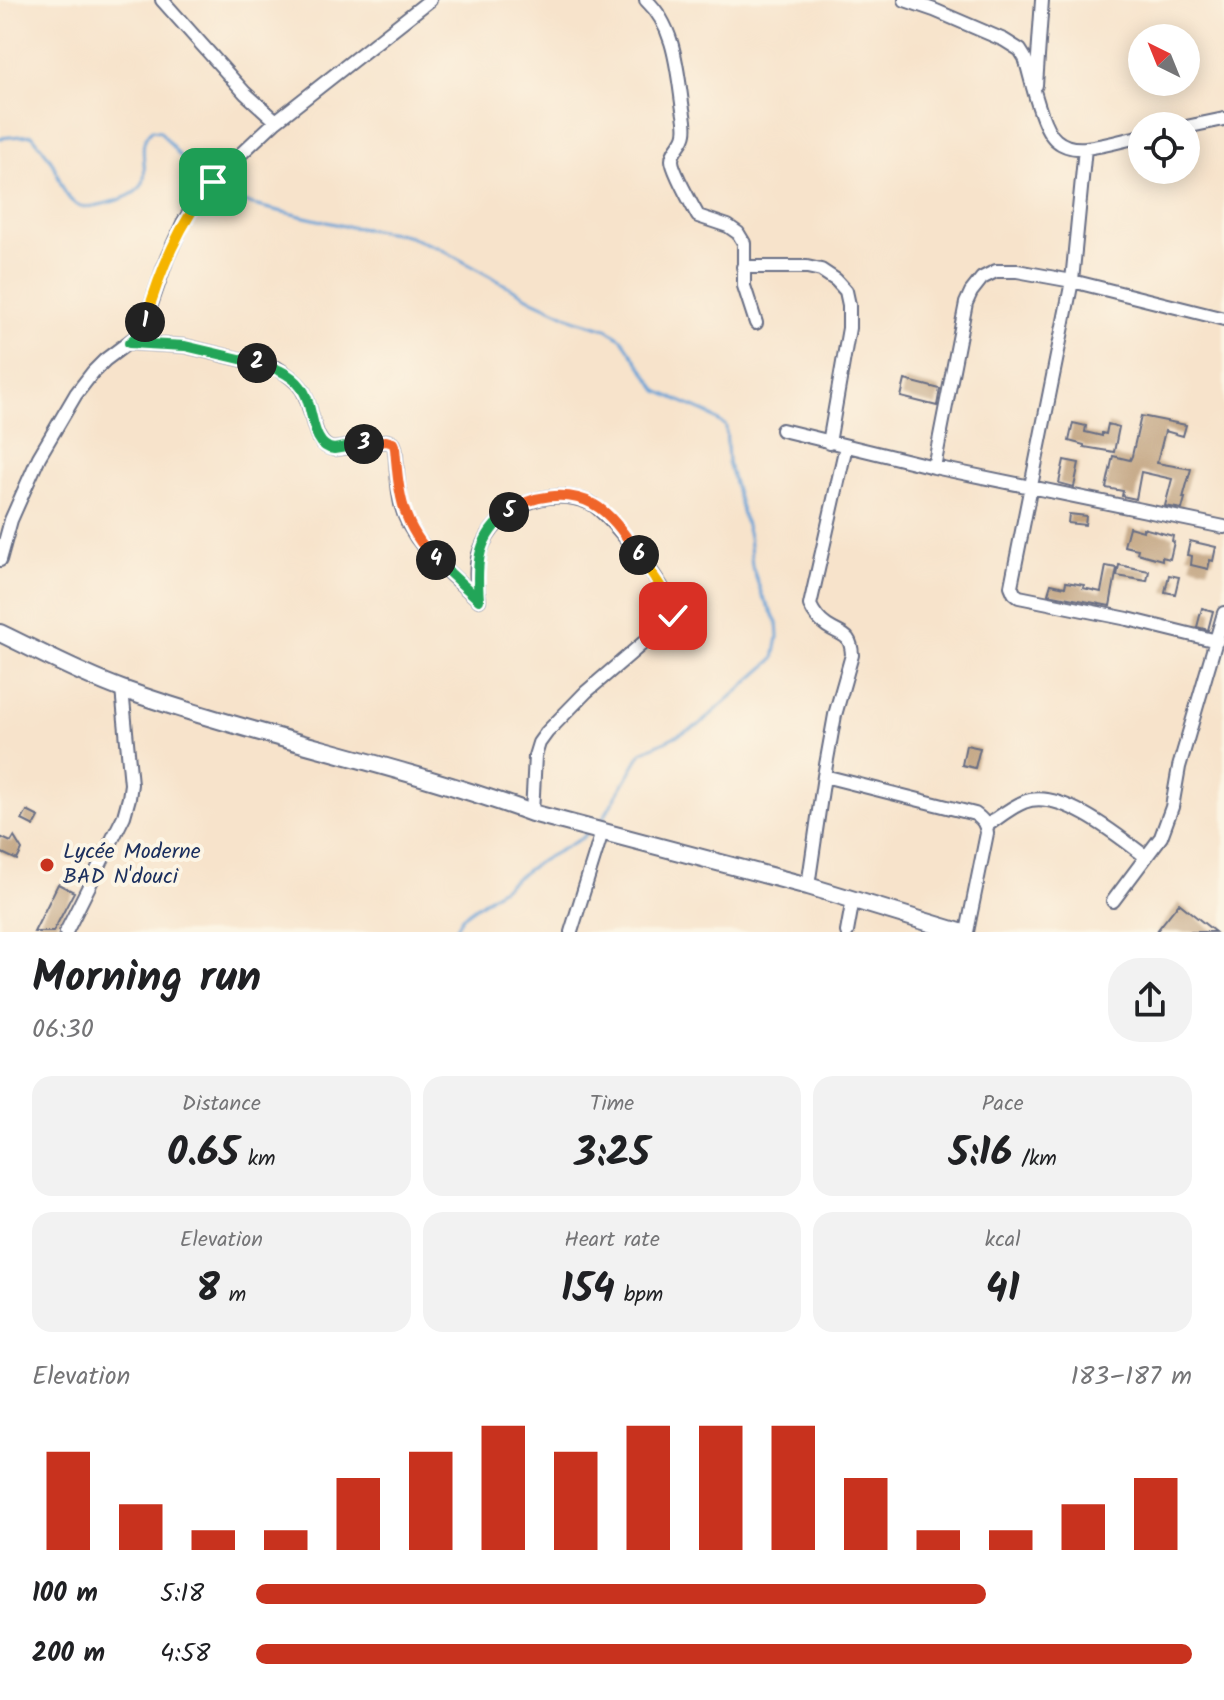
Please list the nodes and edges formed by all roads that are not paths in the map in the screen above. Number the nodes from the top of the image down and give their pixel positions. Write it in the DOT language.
graph roads {
  1 [pos="162,0"];
  2 [pos="430,0"];
  3 [pos="646,0"];
  4 [pos="905,0"];
  5 [pos="1042,0"];
  6 [pos="1036,95"];
  7 [pos="1224,119"];
  8 [pos="276,121"];
  9 [pos="1200,124"];
  10 [pos="1128,139"];
  11 [pos="1085,148"];
  12 [pos="743,267"];
  13 [pos="1072,281"];
  14 [pos="1224,319"];
  15 [pos="756,323"];
  16 [pos="129,343"];
  17 [pos="782,430"];
  18 [pos="829,443"];
  19 [pos="846,446"];
  20 [pos="934,467"];
  21 [pos="1031,489"];
  22 [pos="1224,527"];
  23 [pos="0,560"];
  24 [pos="1224,613"];
  25 [pos="0,633"];
  26 [pos="1217,641"];
  27 [pos="122,689"];
  28 [pos="824,776"];
  29 [pos="532,813"];
  30 [pos="986,826"];
  31 [pos="602,832"];
  32 [pos="1146,857"];
  33 [pos="808,886"];
  34 [pos="853,899"];
  35 [pos="1113,901"];
  36 [pos="952,931"];
  37 [pos="68,932"];
  38 [pos="571,932"];
  39 [pos="847,932"];
  40 [pos="967,932"];
  1 -- 8 [label="street"];
  2 -- 8 [label="street"];
  3 -- 12 [label="street"];
  4 -- 6 [label="street"];
  5 -- 6 [label="street"];
  6 -- 11 [label="street"];
  7 -- 9 [label="street"];
  8 -- 16 [label="street"];
  10 -- 11 [label="street"];
  11 -- 13 [label="street"];
  12 -- 15 [label="street"];
  12 -- 18 [label="street"];
  13 -- 14 [label="street"];
  13 -- 20 [label="street"];
  13 -- 21 [label="street"];
  16 -- 23 [label="street"];
  16 -- 29 [label="street"];
  17 -- 18 [label="street"];
  18 -- 19 [label="street"];
  19 -- 20 [label="street"];
  19 -- 28 [label="street"];
  20 -- 21 [label="street"];
  21 -- 22 [label="street"];
  21 -- 26 [label="street"];
  24 -- 26 [label="street"];
  25 -- 27 [label="street"];
  26 -- 32 [label="street"];
  27 -- 29 [label="street"];
  27 -- 37 [label="street"];
  28 -- 30 [label="street"];
  28 -- 33 [label="street"];
  29 -- 31 [label="street"];
  30 -- 32 [label="street"];
  30 -- 40 [label="street"];
  31 -- 33 [label="street"];
  31 -- 38 [label="street"];
  32 -- 35 [label="street"];
  33 -- 34 [label="street"];
  34 -- 36 [label="street"];
  34 -- 39 [label="street"];
}
